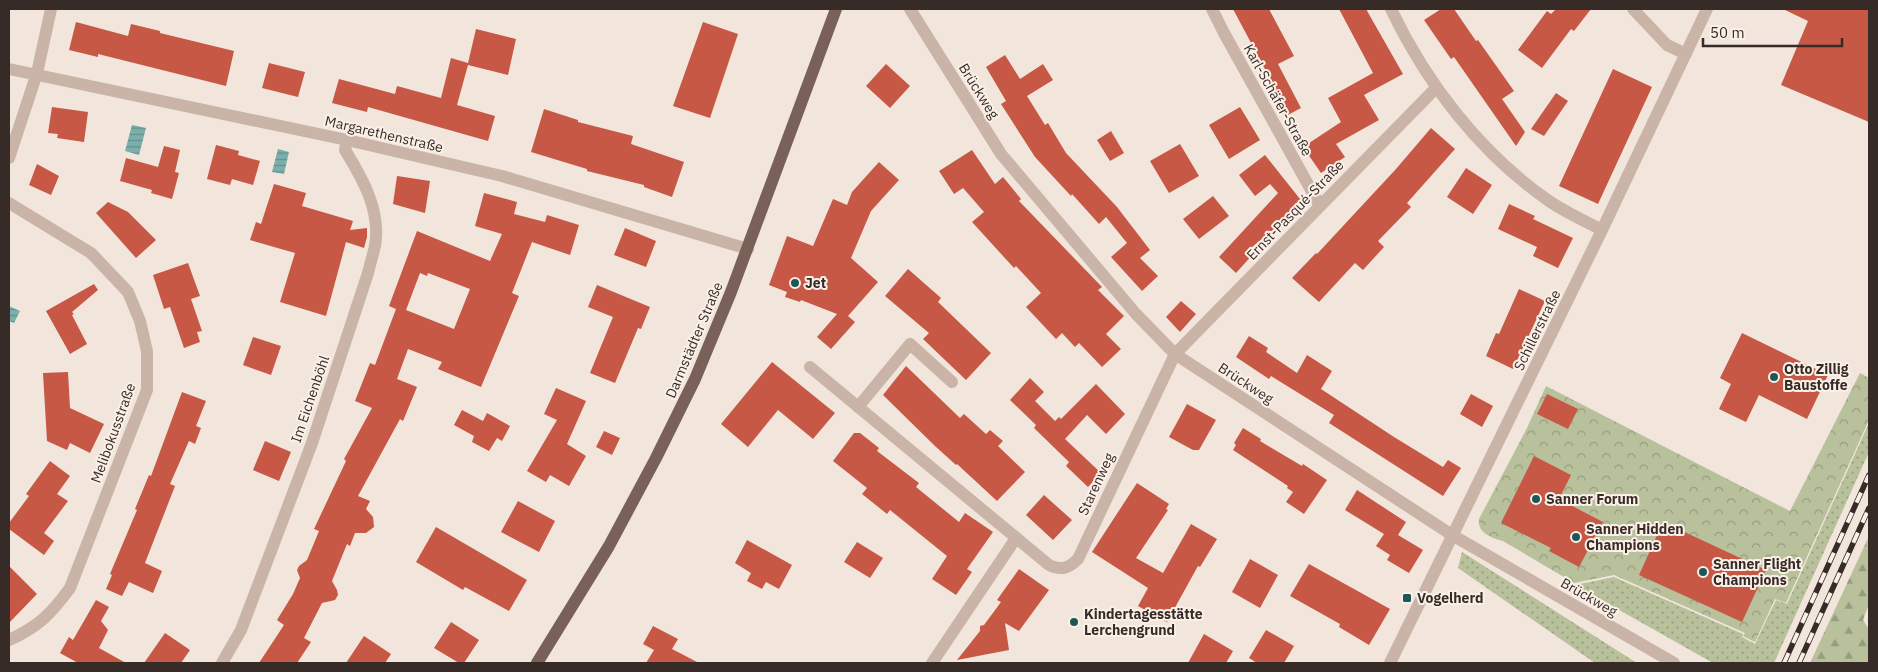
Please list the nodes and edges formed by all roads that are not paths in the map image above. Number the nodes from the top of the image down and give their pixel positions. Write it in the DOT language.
graph roads {
  1 [pos="51,9"];
  2 [pos="836,9"];
  3 [pos="910,9"];
  4 [pos="1212,9"];
  5 [pos="1391,9"];
  6 [pos="1633,9"];
  7 [pos="1707,9"];
  8 [pos="1686,54"];
  9 [pos="9,69"];
  10 [pos="37,74"];
  11 [pos="1436,88"];
  12 [pos="347,140"];
  13 [pos="9,158"];
  14 [pos="9,203"];
  15 [pos="1320,206"];
  16 [pos="1602,230"];
  17 [pos="748,248"];
  18 [pos="1175,354"];
  19 [pos="810,367"];
  20 [pos="952,382"];
  21 [pos="858,407"];
  22 [pos="1452,536"];
  23 [pos="1016,538"];
  24 [pos="9,640"];
  25 [pos="222,663"];
  26 [pos="537,663"];
  27 [pos="932,663"];
  28 [pos="1390,663"];
  29 [pos="1674,663"];
  1 -- 10 [label="street"];
  2 -- 17 [label="main road, Darmstädter Straße"];
  3 -- 18 [label="street, Brückweg"];
  4 -- 15 [label="street, Karl-Schäfer-Straße"];
  5 -- 11 [label="street"];
  6 -- 8 [label="street"];
  7 -- 8 [label="street, Schillerstraße"];
  8 -- 16 [label="street, Schillerstraße"];
  9 -- 10 [label="street, Margarethenstraße"];
  10 -- 12 [label="street, Margarethenstraße"];
  10 -- 13 [label="street"];
  11 -- 15 [label="street, Ernst-Pasqué-Straße"];
  11 -- 16 [label="street"];
  12 -- 17 [label="street, Margarethenstraße"];
  12 -- 25 [label="street, Im Eichenböhl"];
  14 -- 24 [label="street, Melibokusstraße"];
  15 -- 18 [label="street, Ernst-Pasqué-Straße"];
  16 -- 22 [label="street, Schillerstraße"];
  17 -- 26 [label="main road, Darmstädter Straße"];
  18 -- 22 [label="street, Brückweg"];
  18 -- 23 [label="street, Starenweg"];
  19 -- 21 [label="street, Starenweg"];
  20 -- 21 [label="street"];
  21 -- 23 [label="street, Starenweg"];
  22 -- 28 [label="street, Schillerstraße"];
  22 -- 29 [label="street, Brückweg"];
  23 -- 27 [label="street"];
}
